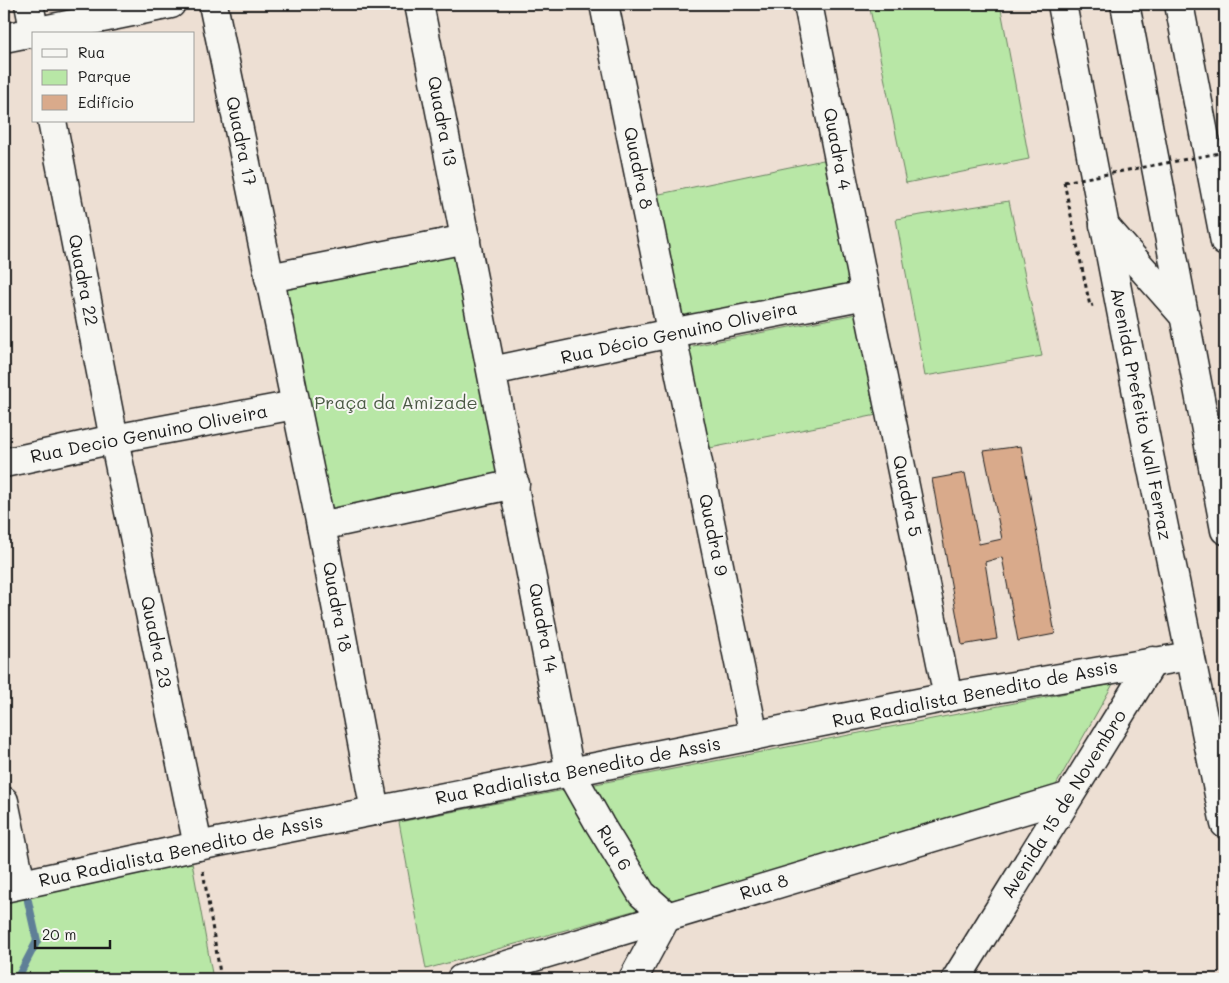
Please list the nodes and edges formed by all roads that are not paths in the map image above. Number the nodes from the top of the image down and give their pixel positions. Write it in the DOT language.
graph roads {
  1 [pos="29,4"];
  2 [pos="171,4"];
  3 [pos="213,4"];
  4 [pos="419,4"];
  5 [pos="604,4"];
  6 [pos="808,4"];
  7 [pos="1062,4"];
  8 [pos="1125,4"];
  9 [pos="1179,4"];
  10 [pos="35,32"];
  11 [pos="40,32"];
  12 [pos="32,33"];
  13 [pos="4,38"];
  14 [pos="52,122"];
  15 [pos="1104,225"];
  16 [pos="466,239"];
  17 [pos="1225,242"];
  18 [pos="269,278"];
  19 [pos="866,295"];
  20 [pos="1185,317"];
  21 [pos="671,333"];
  22 [pos="492,372"];
  23 [pos="295,405"];
  24 [pos="114,439"];
  25 [pos="4,463"];
  26 [pos="515,484"];
  27 [pos="321,526"];
  28 [pos="1225,530"];
  29 [pos="1190,656"];
  30 [pos="1153,661"];
  31 [pos="948,697"];
  32 [pos="754,736"];
  33 [pos="570,772"];
  34 [pos="1067,797"];
  35 [pos="4,801"];
  36 [pos="375,811"];
  37 [pos="1225,824"];
  38 [pos="198,846"];
  39 [pos="12,886"];
  40 [pos="667,916"];
  41 [pos="461,979"];
  42 [pos="634,979"];
  43 [pos="956,979"];
  1 -- 10 [label="main road"];
  2 -- 11 [label="main road"];
  3 -- 18 [label="main road, Quadra 17"];
  4 -- 16 [label="main road, Quadra 13"];
  5 -- 21 [label="main road, Quadra 8"];
  6 -- 19 [label="main road, Quadra 4"];
  7 -- 15 [label="main road, Avenida Prefeito Wall Ferraz"];
  8 -- 20 [label="main road"];
  9 -- 17 [label="main road"];
  12 -- 13 [label="main road"];
  14 -- 24 [label="main road, Quadra 22"];
  15 -- 20 [label="main road"];
  15 -- 29 [label="main road, Avenida Prefeito Wall Ferraz"];
  16 -- 18 [label="main road"];
  16 -- 22 [label="main road, Quadra 13"];
  18 -- 23 [label="main road, Quadra 17"];
  19 -- 21 [label="main road, Rua Décio Genuino Oliveira"];
  19 -- 31 [label="main road, Quadra 5"];
  20 -- 28 [label="main road"];
  21 -- 22 [label="main road, Rua Décio Genuino Oliveira"];
  21 -- 32 [label="main road, Quadra 9"];
  22 -- 26 [label="main road, Quadra 14"];
  23 -- 24 [label="main road, Rua Decio Genuino Oliveira"];
  23 -- 27 [label="main road, Quadra 18"];
  24 -- 25 [label="main road, Rua Decio Genuino Oliveira"];
  24 -- 38 [label="main road, Quadra 23"];
  26 -- 27 [label="main road"];
  26 -- 33 [label="main road, Quadra 14"];
  27 -- 36 [label="main road, Quadra 18"];
  29 -- 30 [label="main road"];
  29 -- 37 [label="main road, Avenida Prefeito Wall Ferraz"];
  30 -- 31 [label="main road, Rua Radialista Benedito de Assis"];
  30 -- 34 [label="main road, Avenida 15 de Novembro"];
  31 -- 32 [label="main road, Rua Radialista Benedito de Assis"];
  32 -- 33 [label="main road, Rua Radialista Benedito de Assis"];
  33 -- 36 [label="main road, Rua Radialista Benedito de Assis"];
  33 -- 40 [label="main road, Rua 6"];
  34 -- 40 [label="main road, Rua 8"];
  34 -- 43 [label="main road, Avenida 15 de Novembro"];
  35 -- 39 [label="main road"];
  36 -- 38 [label="main road, Rua Radialista Benedito de Assis"];
  38 -- 39 [label="main road, Rua Radialista Benedito de Assis"];
  40 -- 41 [label="main road, Rua 8"];
  40 -- 42 [label="main road"];
}
